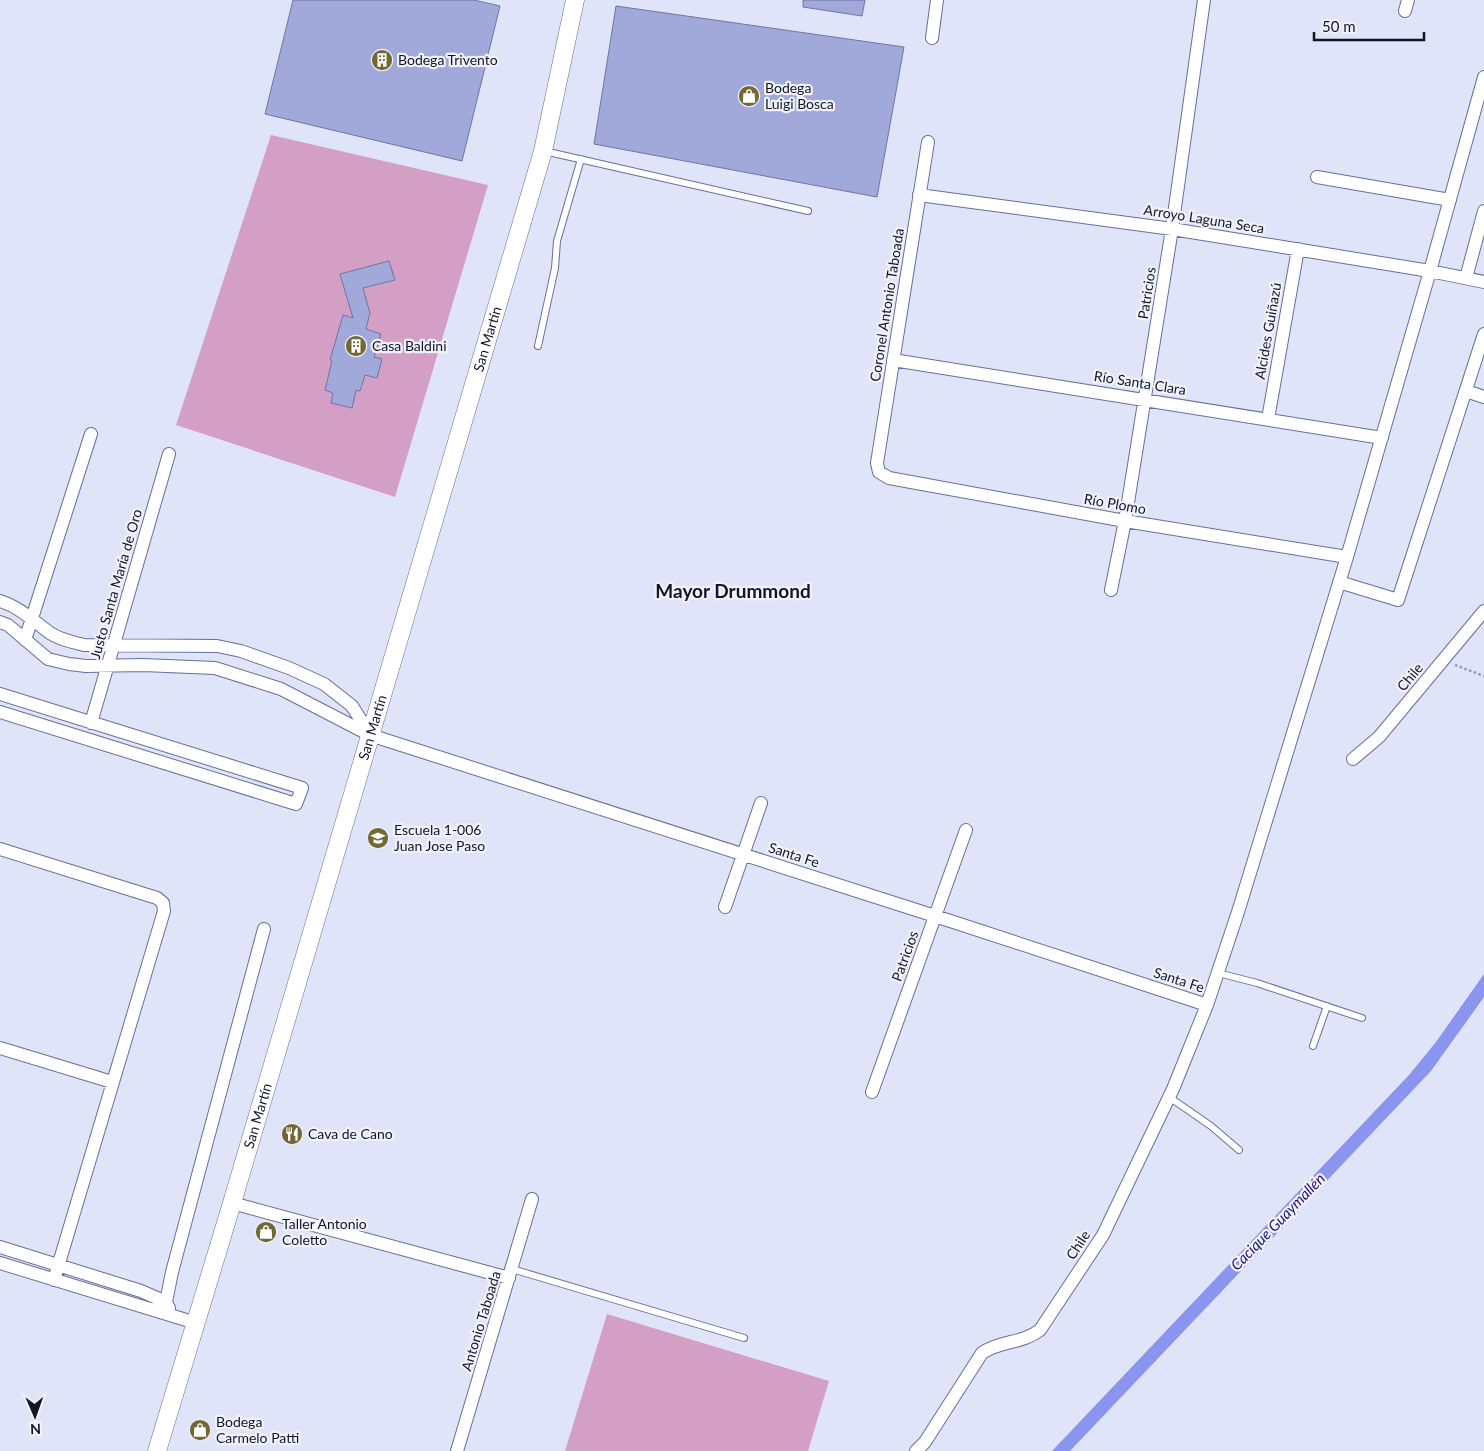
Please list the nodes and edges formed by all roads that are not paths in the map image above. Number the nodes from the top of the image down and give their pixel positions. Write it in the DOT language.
graph roads {
  1 [pos="575,0"];
  2 [pos="937,0"];
  3 [pos="1204,0"];
  4 [pos="932,38"];
  5 [pos="1484,77"];
  6 [pos="928,142"];
  7 [pos="543,151"];
  8 [pos="581,159"];
  9 [pos="1317,177"];
  10 [pos="919,195"];
  11 [pos="1450,200"];
  12 [pos="808,211"];
  13 [pos="1484,211"];
  14 [pos="1172,229"];
  15 [pos="1298,249"];
  16 [pos="1430,271"];
  17 [pos="1466,278"];
  18 [pos="1484,282"];
  19 [pos="1484,334"];
  20 [pos="538,346"];
  21 [pos="893,360"];
  22 [pos="1466,391"];
  23 [pos="1484,397"];
  24 [pos="1145,399"];
  25 [pos="1268,418"];
  26 [pos="91,434"];
  27 [pos="1382,438"];
  28 [pos="169,454"];
  29 [pos="879,472"];
  30 [pos="1125,521"];
  31 [pos="1347,557"];
  32 [pos="1340,582"];
  33 [pos="1111,590"];
  34 [pos="0,601"];
  35 [pos="1484,611"];
  36 [pos="32,618"];
  37 [pos="0,622"];
  38 [pos="24,640"];
  39 [pos="114,644"];
  40 [pos="217,646"];
  41 [pos="108,666"];
  42 [pos="215,668"];
  43 [pos="324,684"];
  44 [pos="0,694"];
  45 [pos="315,706"];
  46 [pos="0,712"];
  47 [pos="91,723"];
  48 [pos="370,735"];
  49 [pos="1353,759"];
  50 [pos="761,803"];
  51 [pos="966,830"];
  52 [pos="0,849"];
  53 [pos="743,854"];
  54 [pos="725,907"];
  55 [pos="935,916"];
  56 [pos="264,929"];
  57 [pos="1218,973"];
  58 [pos="1207,1006"];
  59 [pos="1327,1006"];
  60 [pos="1362,1018"];
  61 [pos="1312,1046"];
  62 [pos="0,1048"];
  63 [pos="112,1082"];
  64 [pos="872,1092"];
  65 [pos="1170,1097"];
  66 [pos="1239,1150"];
  67 [pos="532,1199"];
  68 [pos="232,1203"];
  69 [pos="0,1247"];
  70 [pos="0,1263"];
  71 [pos="59,1264"];
  72 [pos="510,1274"];
  73 [pos="54,1280"];
  74 [pos="166,1302"];
  75 [pos="153,1310"];
  76 [pos="174,1316"];
  77 [pos="196,1323"];
  78 [pos="744,1338"];
  79 [pos="156,1451"];
  80 [pos="457,1451"];
  81 [pos="916,1451"];
  1 -- 7 [label="main road, San Martín"];
  2 -- 4 [label="street"];
  3 -- 14 [label="street, Patricios"];
  5 -- 11 [label="street, Chile"];
  6 -- 10 [label="street, Coronel Antonio Taboada"];
  7 -- 8 [label="lane"];
  7 -- 48 [label="main road, San Martín"];
  8 -- 12 [label="lane"];
  8 -- 20 [label="lane"];
  9 -- 11 [label="street"];
  10 -- 14 [label="street, Arroyo Laguna Seca"];
  10 -- 21 [label="street, Coronel Antonio Taboada"];
  11 -- 16 [label="street, Chile"];
  13 -- 17 [label="street"];
  14 -- 15 [label="street, Arroyo Laguna Seca"];
  14 -- 24 [label="street, Patricios"];
  15 -- 16 [label="street, Arroyo Laguna Seca"];
  15 -- 25 [label="street, Alcides Guiñazú"];
  16 -- 17 [label="street, Arroyo Laguna Seca"];
  16 -- 27 [label="street, Chile"];
  17 -- 18 [label="street, Arroyo Laguna Seca"];
  19 -- 22 [label="street"];
  21 -- 24 [label="street, Río Santa Clara"];
  21 -- 29 [label="street, Coronel Antonio Taboada"];
  22 -- 23 [label="street"];
  22 -- 32 [label="street"];
  24 -- 25 [label="street, Río Santa Clara"];
  24 -- 30 [label="street, Patricios"];
  25 -- 27 [label="street, Río Santa Clara"];
  26 -- 36 [label="street"];
  27 -- 31 [label="street, Chile"];
  28 -- 39 [label="street, Justo Santa María de Oro"];
  29 -- 30 [label="street, Río Plomo"];
  30 -- 31 [label="street, Río Plomo"];
  30 -- 33 [label="street, Patricios"];
  31 -- 32 [label="street, Chile"];
  32 -- 57 [label="street, Chile"];
  34 -- 36 [label="street"];
  35 -- 49 [label="street, Chile"];
  36 -- 38 [label="street"];
  36 -- 39 [label="street"];
  37 -- 38 [label="street, Santa Fe"];
  38 -- 41 [label="street, Santa Fe"];
  39 -- 40 [label="street"];
  39 -- 41 [label="street, Justo Santa María de Oro"];
  40 -- 42 [label="street"];
  40 -- 43 [label="street"];
  41 -- 42 [label="street, Santa Fe"];
  41 -- 47 [label="street, Justo Santa María de Oro"];
  42 -- 45 [label="street, Santa Fe"];
  43 -- 45 [label="street"];
  43 -- 48 [label="street"];
  44 -- 47 [label="street"];
  45 -- 48 [label="street, Santa Fe"];
  46 -- 47 [label="street"];
  48 -- 53 [label="street, Santa Fe"];
  48 -- 68 [label="main road, San Martín"];
  50 -- 53 [label="street"];
  51 -- 55 [label="street, Patricios"];
  52 -- 63 [label="street"];
  53 -- 54 [label="street"];
  53 -- 55 [label="street, Santa Fe"];
  55 -- 58 [label="street, Santa Fe"];
  55 -- 64 [label="street, Patricios"];
  56 -- 74 [label="street"];
  57 -- 58 [label="street, Chile"];
  57 -- 59 [label="lane"];
  58 -- 65 [label="street, Chile"];
  59 -- 60 [label="lane"];
  59 -- 61 [label="lane"];
  62 -- 63 [label="street"];
  63 -- 71 [label="street"];
  65 -- 66 [label="lane"];
  65 -- 81 [label="street, Chile"];
  67 -- 72 [label="street, Antonio Taboada"];
  68 -- 72 [label="street"];
  68 -- 77 [label="main road, San Martín"];
  69 -- 71 [label="street"];
  70 -- 73 [label="street"];
  71 -- 73 [label="street"];
  71 -- 74 [label="street"];
  72 -- 78 [label="lane"];
  72 -- 80 [label="street, Antonio Taboada"];
  73 -- 75 [label="street"];
  74 -- 75 [label="street"];
  74 -- 76 [label="street"];
  75 -- 76 [label="street"];
  76 -- 77 [label="street"];
  77 -- 79 [label="main road, San Martín"];
}
